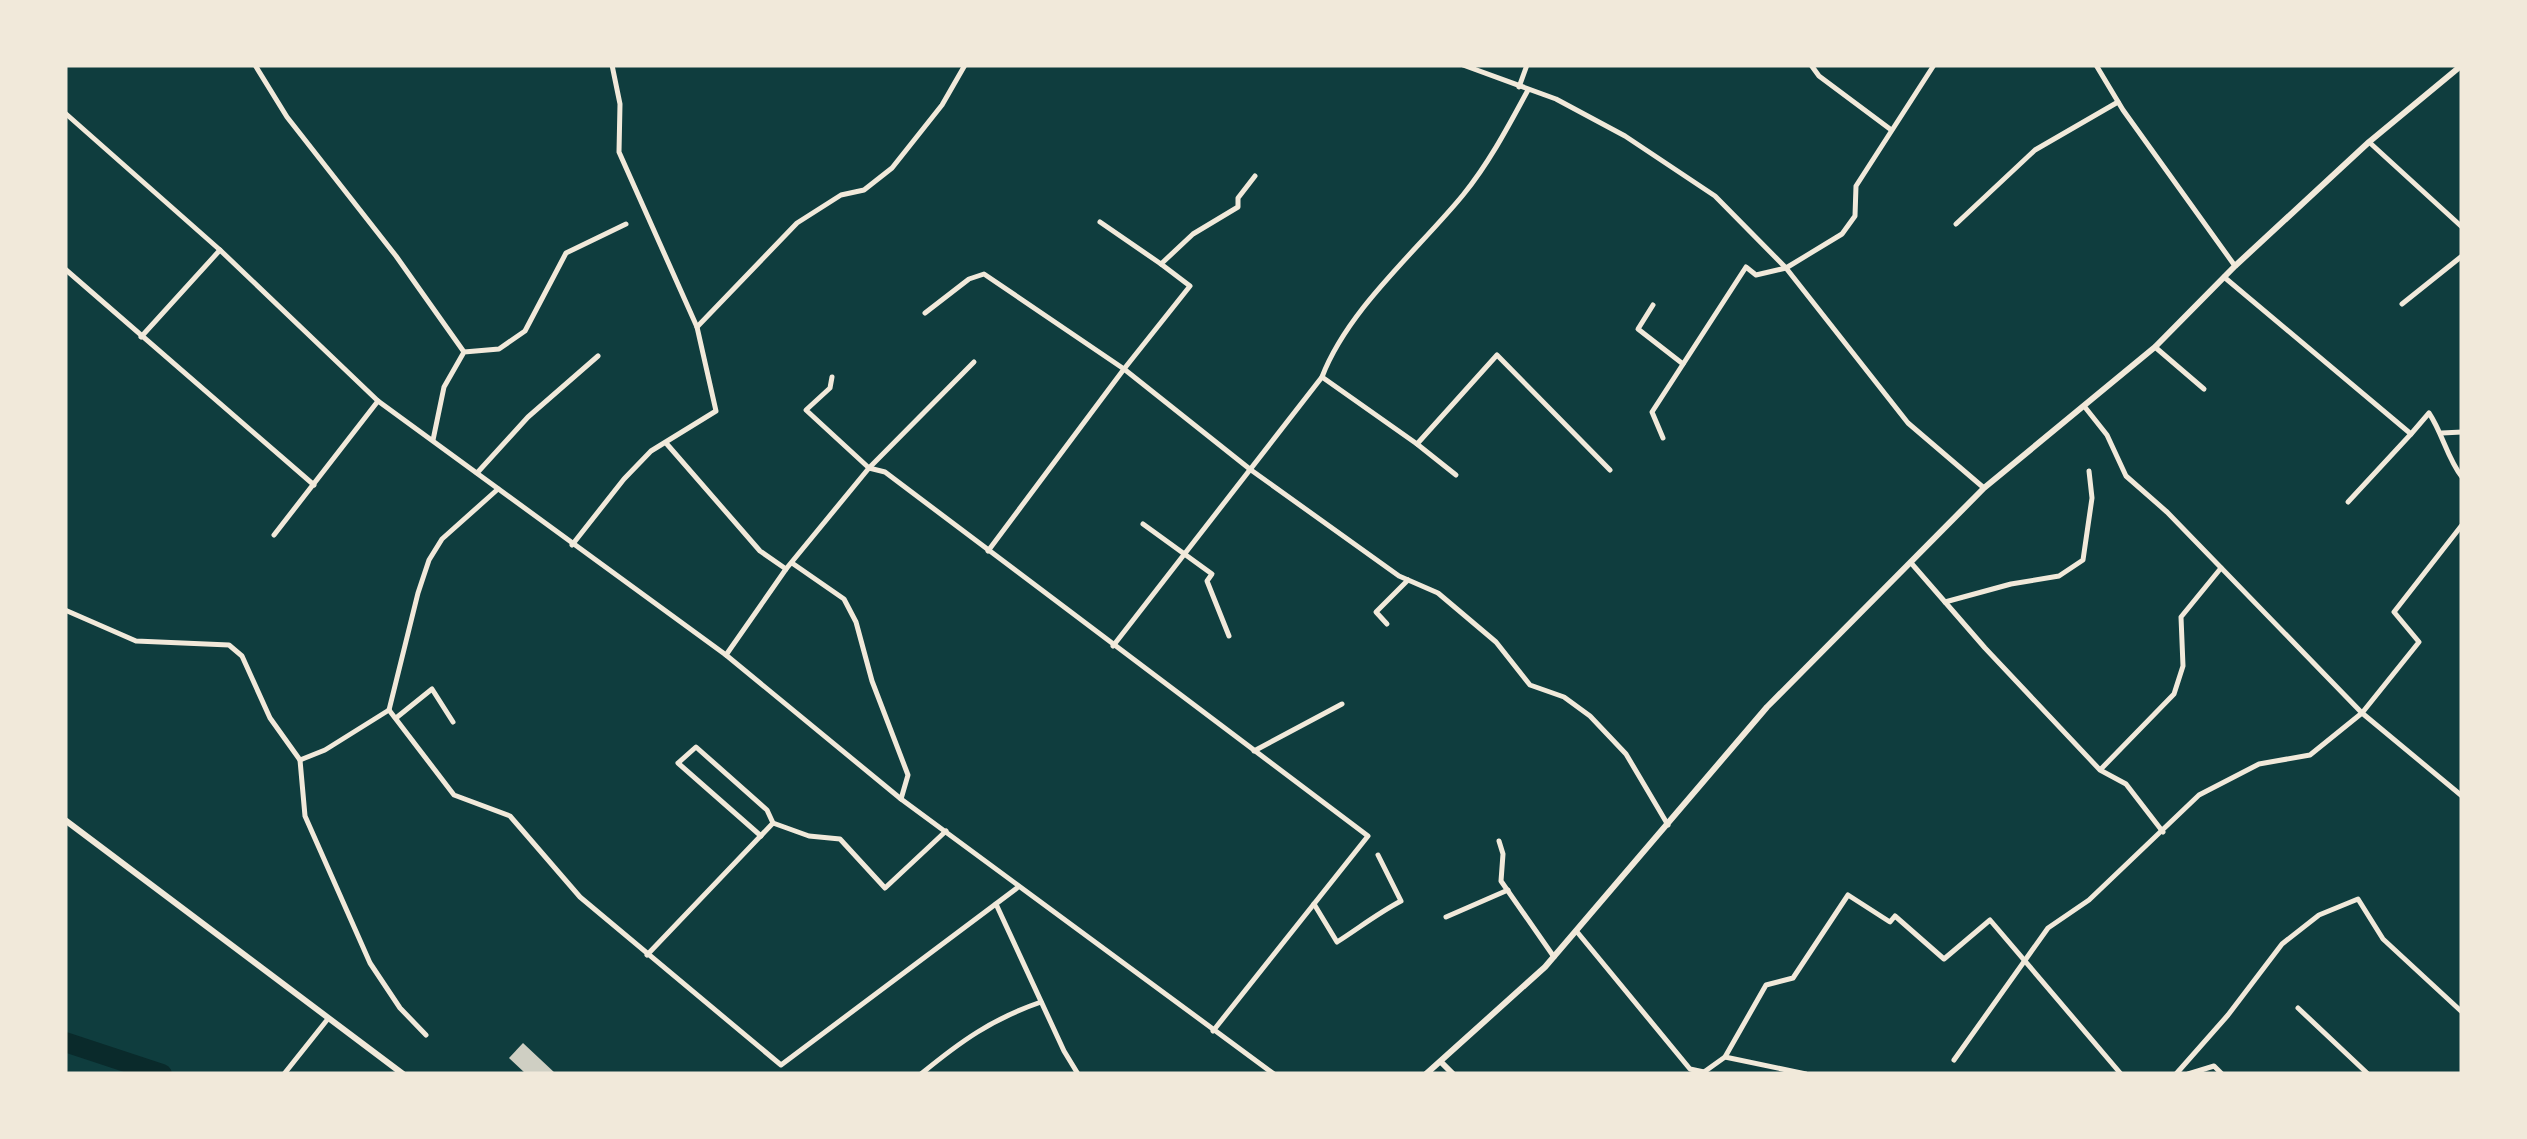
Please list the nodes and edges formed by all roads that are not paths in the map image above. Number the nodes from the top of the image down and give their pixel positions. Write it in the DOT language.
graph roads {
  1 [pos="256,65"];
  2 [pos="612,65"];
  3 [pos="965,65"];
  4 [pos="1463,65"];
  5 [pos="1527,65"];
  6 [pos="1811,65"];
  7 [pos="1934,65"];
  8 [pos="2096,65"];
  9 [pos="2462,65"];
  10 [pos="1519,87"];
  11 [pos="1528,90"];
  12 [pos="2118,102"];
  13 [pos="65,113"];
  14 [pos="1890,129"];
  15 [pos="2369,142"];
  16 [pos="1255,176"];
  17 [pos="1100,222"];
  18 [pos="626,224"];
  19 [pos="1956,224"];
  20 [pos="2462,227"];
  21 [pos="220,250"];
  22 [pos="2462,256"];
  23 [pos="1161,264"];
  24 [pos="2235,266"];
  25 [pos="65,268"];
  26 [pos="1786,268"];
  27 [pos="2224,277"];
  28 [pos="1653,304"];
  29 [pos="2402,304"];
  30 [pos="925,313"];
  31 [pos="696,327"];
  32 [pos="141,337"];
  33 [pos="2155,347"];
  34 [pos="464,352"];
  35 [pos="598,356"];
  36 [pos="974,362"];
  37 [pos="1683,364"];
  38 [pos="1124,369"];
  39 [pos="832,377"];
  40 [pos="1322,377"];
  41 [pos="2204,389"];
  42 [pos="378,402"];
  43 [pos="2084,406"];
  44 [pos="2462,432"];
  45 [pos="2442,433"];
  46 [pos="2411,434"];
  47 [pos="1663,438"];
  48 [pos="433,440"];
  49 [pos="666,443"];
  50 [pos="1417,444"];
  51 [pos="869,468"];
  52 [pos="1250,470"];
  53 [pos="1610,470"];
  54 [pos="2089,471"];
  55 [pos="476,472"];
  56 [pos="1456,475"];
  57 [pos="2462,478"];
  58 [pos="314,485"];
  59 [pos="498,488"];
  60 [pos="1984,488"];
  61 [pos="2348,502"];
  62 [pos="1143,524"];
  63 [pos="2462,524"];
  64 [pos="274,535"];
  65 [pos="572,546"];
  66 [pos="988,551"];
  67 [pos="1184,554"];
  68 [pos="792,563"];
  69 [pos="1912,564"];
  70 [pos="2221,568"];
  71 [pos="786,570"];
  72 [pos="1408,580"];
  73 [pos="1944,602"];
  74 [pos="65,610"];
  75 [pos="1387,624"];
  76 [pos="1229,636"];
  77 [pos="1113,646"];
  78 [pos="726,655"];
  79 [pos="1342,704"];
  80 [pos="389,710"];
  81 [pos="2362,713"];
  82 [pos="396,718"];
  83 [pos="453,722"];
  84 [pos="1254,751"];
  85 [pos="300,760"];
  86 [pos="2100,770"];
  87 [pos="2462,796"];
  88 [pos="900,799"];
  89 [pos="65,820"];
  90 [pos="773,824"];
  91 [pos="1668,825"];
  92 [pos="946,832"];
  93 [pos="2163,832"];
  94 [pos="760,836"];
  95 [pos="1498,841"];
  96 [pos="1378,855"];
  97 [pos="1018,888"];
  98 [pos="1508,890"];
  99 [pos="996,904"];
  100 [pos="1314,904"];
  101 [pos="1446,917"];
  102 [pos="1578,932"];
  103 [pos="647,956"];
  104 [pos="1554,957"];
  105 [pos="2024,960"];
  106 [pos="1042,1001"];
  107 [pos="2298,1008"];
  108 [pos="2462,1012"];
  109 [pos="327,1020"];
  110 [pos="1213,1031"];
  111 [pos="426,1035"];
  112 [pos="1725,1057"];
  113 [pos="1954,1060"];
  114 [pos="1441,1062"];
  115 [pos="1688,1072"];
  116 [pos="284,1074"];
  117 [pos="403,1074"];
  118 [pos="921,1074"];
  119 [pos="1078,1074"];
  120 [pos="1274,1074"];
  121 [pos="1426,1074"];
  122 [pos="1453,1074"];
  123 [pos="1806,1074"];
  124 [pos="2121,1074"];
  125 [pos="2176,1074"];
  126 [pos="2188,1074"];
  127 [pos="2222,1074"];
  128 [pos="2368,1074"];
  1 -- 34 [label="street"];
  2 -- 31 [label="street"];
  3 -- 31 [label="street"];
  4 -- 10 [label="street"];
  5 -- 10 [label="street"];
  6 -- 14 [label="street"];
  7 -- 14 [label="street"];
  8 -- 12 [label="street"];
  9 -- 15 [label="main road"];
  10 -- 11 [label="street"];
  11 -- 26 [label="street"];
  11 -- 40 [label="street"];
  12 -- 19 [label="street"];
  12 -- 24 [label="street"];
  13 -- 21 [label="street"];
  14 -- 26 [label="street"];
  15 -- 20 [label="street"];
  15 -- 24 [label="main road"];
  16 -- 23 [label="street"];
  17 -- 23 [label="street"];
  18 -- 34 [label="street"];
  21 -- 32 [label="street"];
  21 -- 42 [label="street"];
  22 -- 29 [label="street"];
  23 -- 38 [label="street"];
  24 -- 27 [label="main road"];
  25 -- 32 [label="street"];
  26 -- 37 [label="street"];
  26 -- 60 [label="street"];
  27 -- 33 [label="main road"];
  27 -- 46 [label="street"];
  28 -- 37 [label="street"];
  30 -- 38 [label="street"];
  31 -- 49 [label="street"];
  32 -- 58 [label="street"];
  33 -- 41 [label="street"];
  33 -- 43 [label="main road"];
  34 -- 48 [label="street"];
  35 -- 55 [label="street"];
  36 -- 51 [label="street"];
  37 -- 47 [label="street"];
  38 -- 52 [label="street"];
  38 -- 66 [label="street"];
  39 -- 51 [label="street"];
  40 -- 50 [label="street"];
  40 -- 52 [label="street"];
  42 -- 48 [label="street"];
  42 -- 58 [label="street"];
  43 -- 60 [label="main road"];
  43 -- 70 [label="street"];
  44 -- 45 [label="street"];
  45 -- 46 [label="street"];
  45 -- 57 [label="street"];
  46 -- 61 [label="street"];
  48 -- 55 [label="street"];
  49 -- 65 [label="street"];
  49 -- 71 [label="street"];
  50 -- 53 [label="street"];
  50 -- 56 [label="street"];
  51 -- 66 [label="street"];
  51 -- 68 [label="street"];
  52 -- 67 [label="street"];
  52 -- 72 [label="street"];
  54 -- 73 [label="street"];
  55 -- 59 [label="street"];
  58 -- 64 [label="street"];
  59 -- 65 [label="street"];
  59 -- 80 [label="street"];
  60 -- 69 [label="main road"];
  62 -- 67 [label="street"];
  63 -- 81 [label="street"];
  65 -- 78 [label="street"];
  66 -- 77 [label="street"];
  67 -- 76 [label="street"];
  67 -- 77 [label="street"];
  68 -- 71 [label="street"];
  68 -- 88 [label="street"];
  69 -- 73 [label="street"];
  69 -- 91 [label="main road"];
  70 -- 81 [label="street"];
  70 -- 86 [label="street"];
  71 -- 78 [label="street"];
  72 -- 75 [label="street"];
  72 -- 91 [label="street"];
  73 -- 86 [label="street"];
  74 -- 85 [label="street"];
  77 -- 84 [label="street"];
  78 -- 88 [label="street"];
  79 -- 84 [label="street"];
  80 -- 82 [label="street"];
  80 -- 85 [label="street"];
  81 -- 87 [label="street"];
  81 -- 93 [label="street"];
  82 -- 83 [label="street"];
  82 -- 103 [label="street"];
  84 -- 100 [label="street"];
  85 -- 111 [label="street"];
  86 -- 93 [label="street"];
  88 -- 92 [label="street"];
  89 -- 109 [label="main road"];
  90 -- 92 [label="street"];
  90 -- 94 [label="street"];
  90 -- 94 [label="street"];
  91 -- 102 [label="main road"];
  92 -- 97 [label="street"];
  93 -- 105 [label="street"];
  94 -- 103 [label="street"];
  95 -- 98 [label="street"];
  96 -- 100 [label="street"];
  97 -- 99 [label="street"];
  97 -- 110 [label="street"];
  98 -- 101 [label="street"];
  98 -- 104 [label="street"];
  99 -- 103 [label="street"];
  99 -- 106 [label="street"];
  100 -- 110 [label="street"];
  102 -- 104 [label="main road"];
  102 -- 115 [label="street"];
  104 -- 114 [label="main road"];
  105 -- 112 [label="street"];
  105 -- 113 [label="street"];
  105 -- 124 [label="street"];
  106 -- 118 [label="street"];
  106 -- 119 [label="street"];
  107 -- 128 [label="street"];
  108 -- 125 [label="street"];
  109 -- 116 [label="street"];
  109 -- 117 [label="main road"];
  110 -- 120 [label="street"];
  112 -- 115 [label="street"];
  112 -- 123 [label="street"];
  114 -- 121 [label="main road"];
  114 -- 122 [label="main road"];
  126 -- 127 [label="street"];
}
